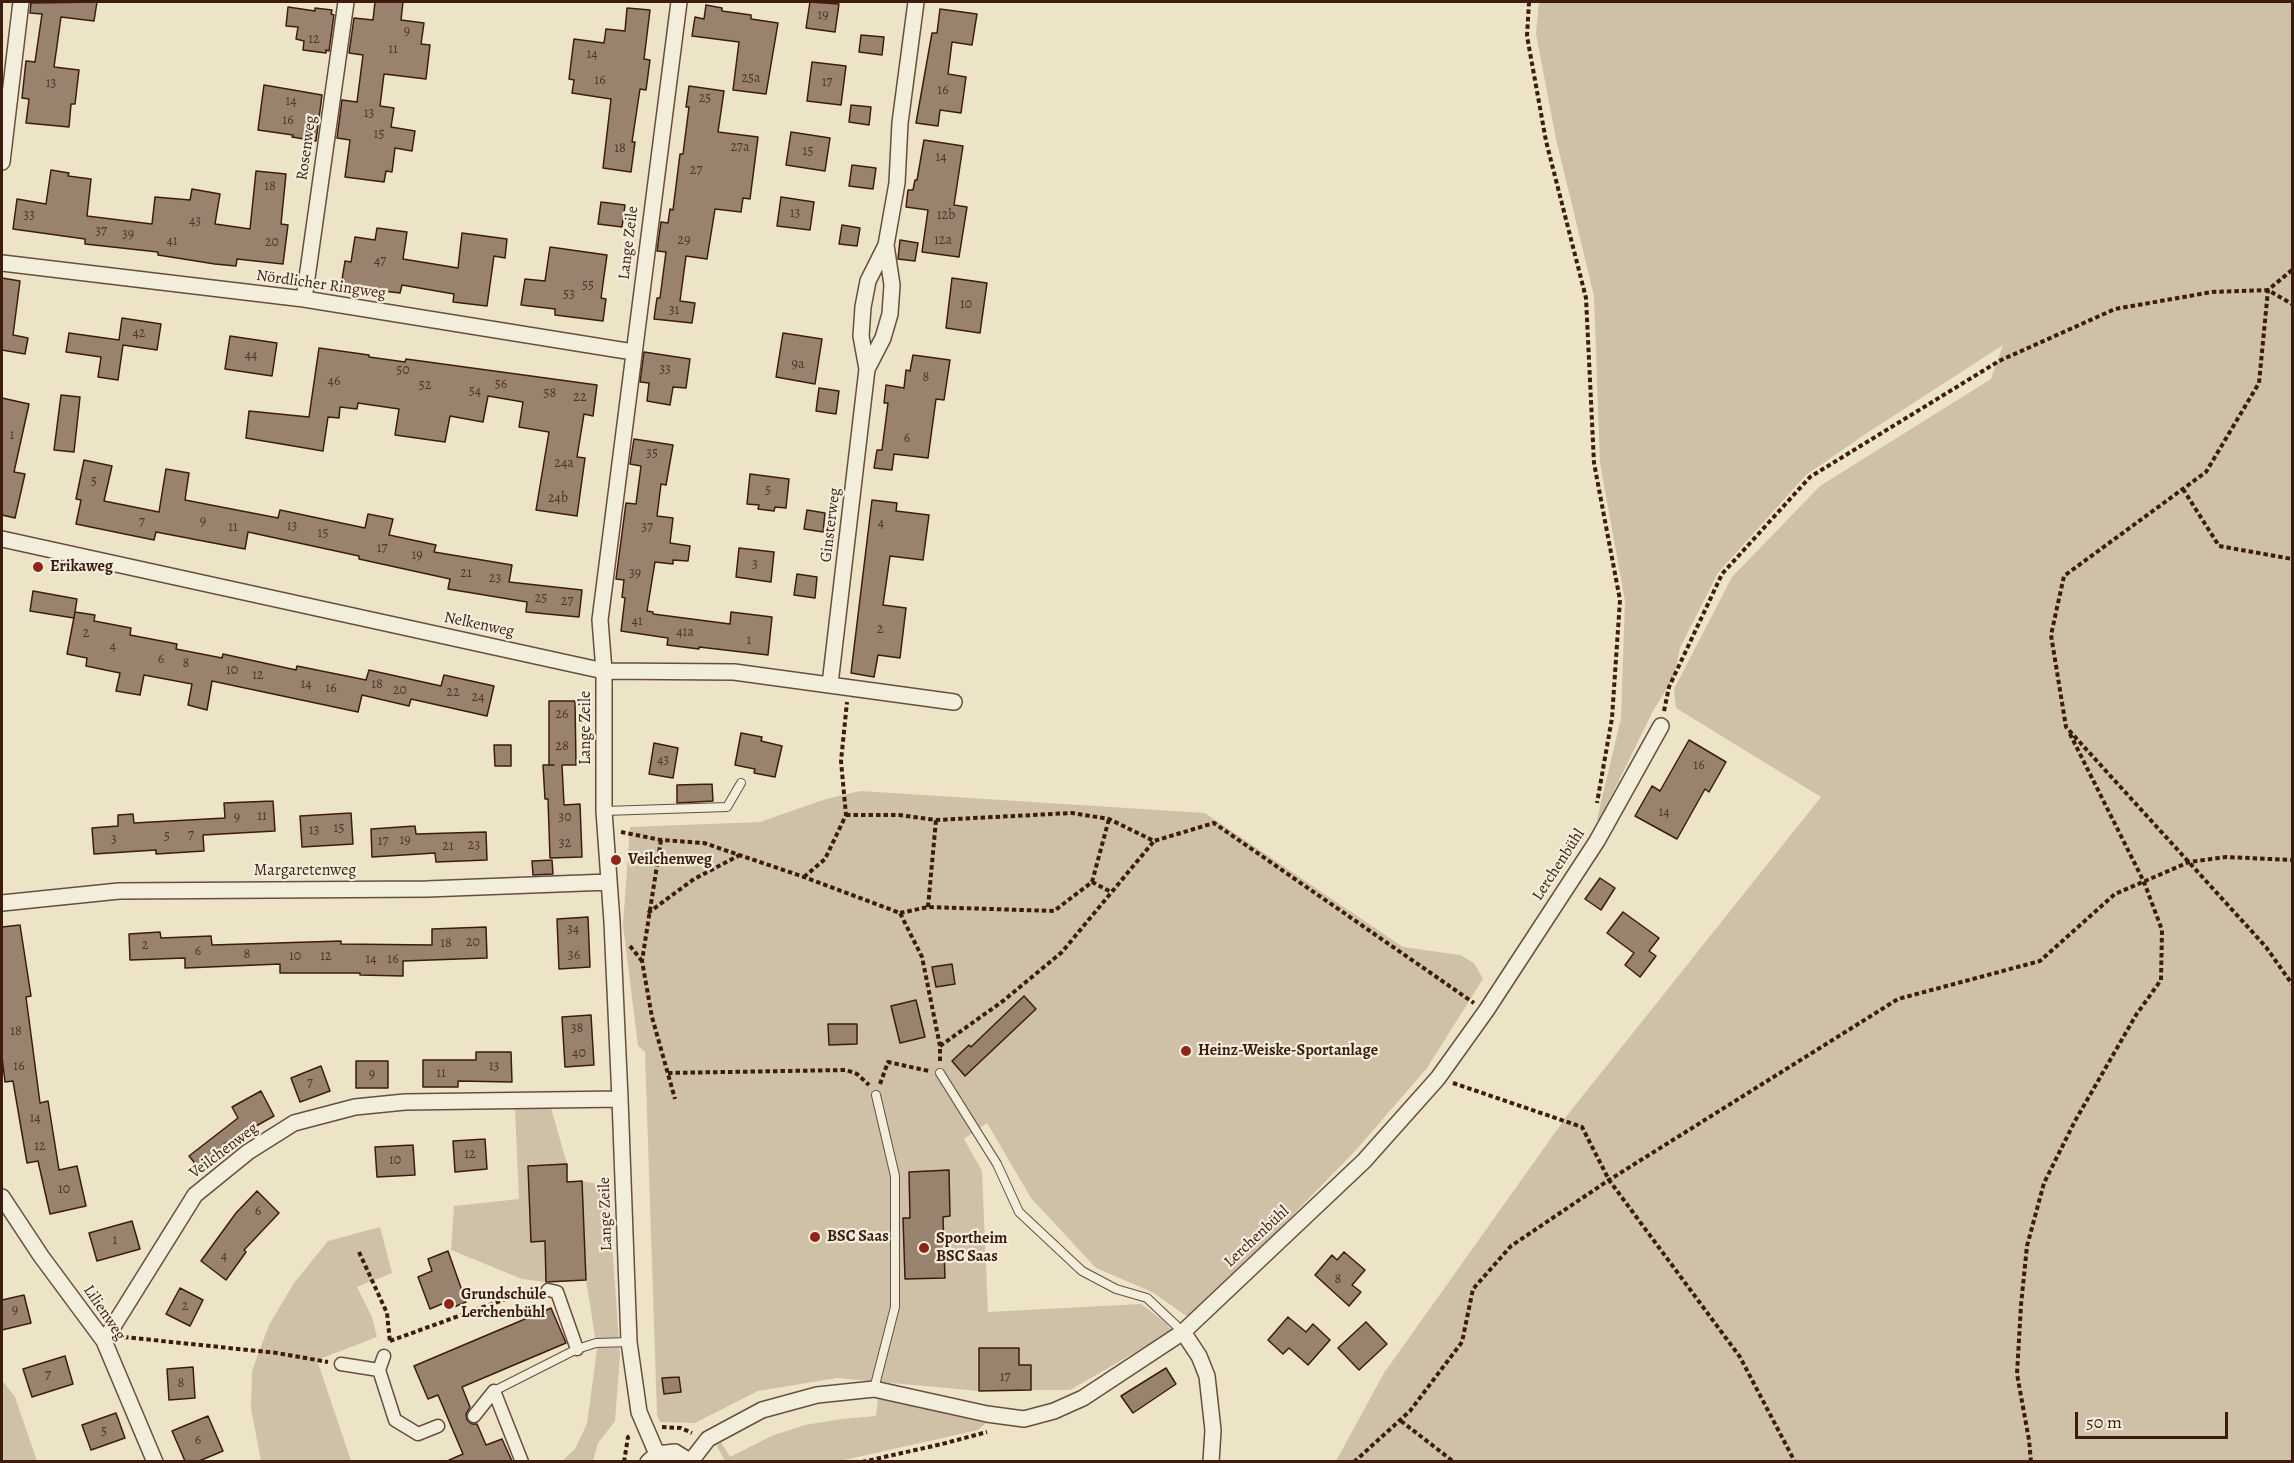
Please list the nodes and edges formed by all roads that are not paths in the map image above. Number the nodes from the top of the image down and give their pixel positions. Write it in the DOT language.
graph roads {
  1 [pos="21,2"];
  2 [pos="346,2"];
  3 [pos="679,2"];
  4 [pos="916,2"];
  5 [pos="2,162"];
  6 [pos="886,245"];
  7 [pos="2,262"];
  8 [pos="304,299"];
  9 [pos="633,352"];
  10 [pos="867,369"];
  11 [pos="2,539"];
  12 [pos="604,671"];
  13 [pos="830,684"];
  14 [pos="954,702"];
  15 [pos="1661,726"];
  16 [pos="741,783"];
  17 [pos="604,811"];
  18 [pos="609,882"];
  19 [pos="2,903"];
  20 [pos="940,1073"];
  21 [pos="876,1095"];
  22 [pos="620,1099"];
  23 [pos="2,1197"];
  24 [pos="548,1290"];
  25 [pos="1184,1332"];
  26 [pos="104,1341"];
  27 [pos="629,1342"];
  28 [pos="577,1349"];
  29 [pos="384,1356"];
  30 [pos="341,1364"];
  31 [pos="379,1370"];
  32 [pos="874,1389"];
  33 [pos="494,1391"];
  34 [pos="474,1416"];
  35 [pos="438,1426"];
  36 [pos="652,1458"];
  37 [pos="155,1461"];
  38 [pos="522,1461"];
  39 [pos="691,1461"];
  40 [pos="1211,1461"];
  1 -- 5 [label="street"];
  2 -- 8 [label="street, Rosenweg"];
  3 -- 9 [label="street, Lange Zeile"];
  4 -- 6 [label="street, Ginsterweg"];
  6 -- 10 [label="street, Ginsterweg"];
  6 -- 10 [label="street, Ginsterweg"];
  7 -- 8 [label="street, Nördlicher Ringweg"];
  8 -- 9 [label="street, Nördlicher Ringweg"];
  9 -- 12 [label="street, Lange Zeile"];
  10 -- 13 [label="street, Ginsterweg"];
  11 -- 12 [label="street, Nelkenweg"];
  12 -- 13 [label="street, Nelkenweg"];
  12 -- 17 [label="street, Lange Zeile"];
  13 -- 14 [label="street, Nelkenweg"];
  15 -- 25 [label="street, Lerchenbühl"];
  16 -- 17 [label="lane"];
  17 -- 18 [label="street, Lange Zeile"];
  18 -- 19 [label="street, Margaretenweg"];
  18 -- 22 [label="street, Lange Zeile"];
  20 -- 25 [label="lane"];
  21 -- 32 [label="lane"];
  22 -- 26 [label="street, Veilchenweg"];
  22 -- 27 [label="street, Lange Zeile"];
  23 -- 26 [label="street, Lilienweg"];
  24 -- 28 [label="street"];
  25 -- 32 [label="street, Lerchenbühl"];
  25 -- 40 [label="street"];
  26 -- 37 [label="street, Lilienweg"];
  27 -- 28 [label="lane"];
  27 -- 36 [label="street, Lange Zeile"];
  28 -- 33 [label="lane"];
  29 -- 31 [label="street"];
  30 -- 31 [label="street"];
  31 -- 35 [label="street"];
  32 -- 39 [label="street, Lerchenbühl"];
  33 -- 34 [label="street"];
  33 -- 38 [label="street"];
  36 -- 39 [label="street, Lerchenbühl"];
}
